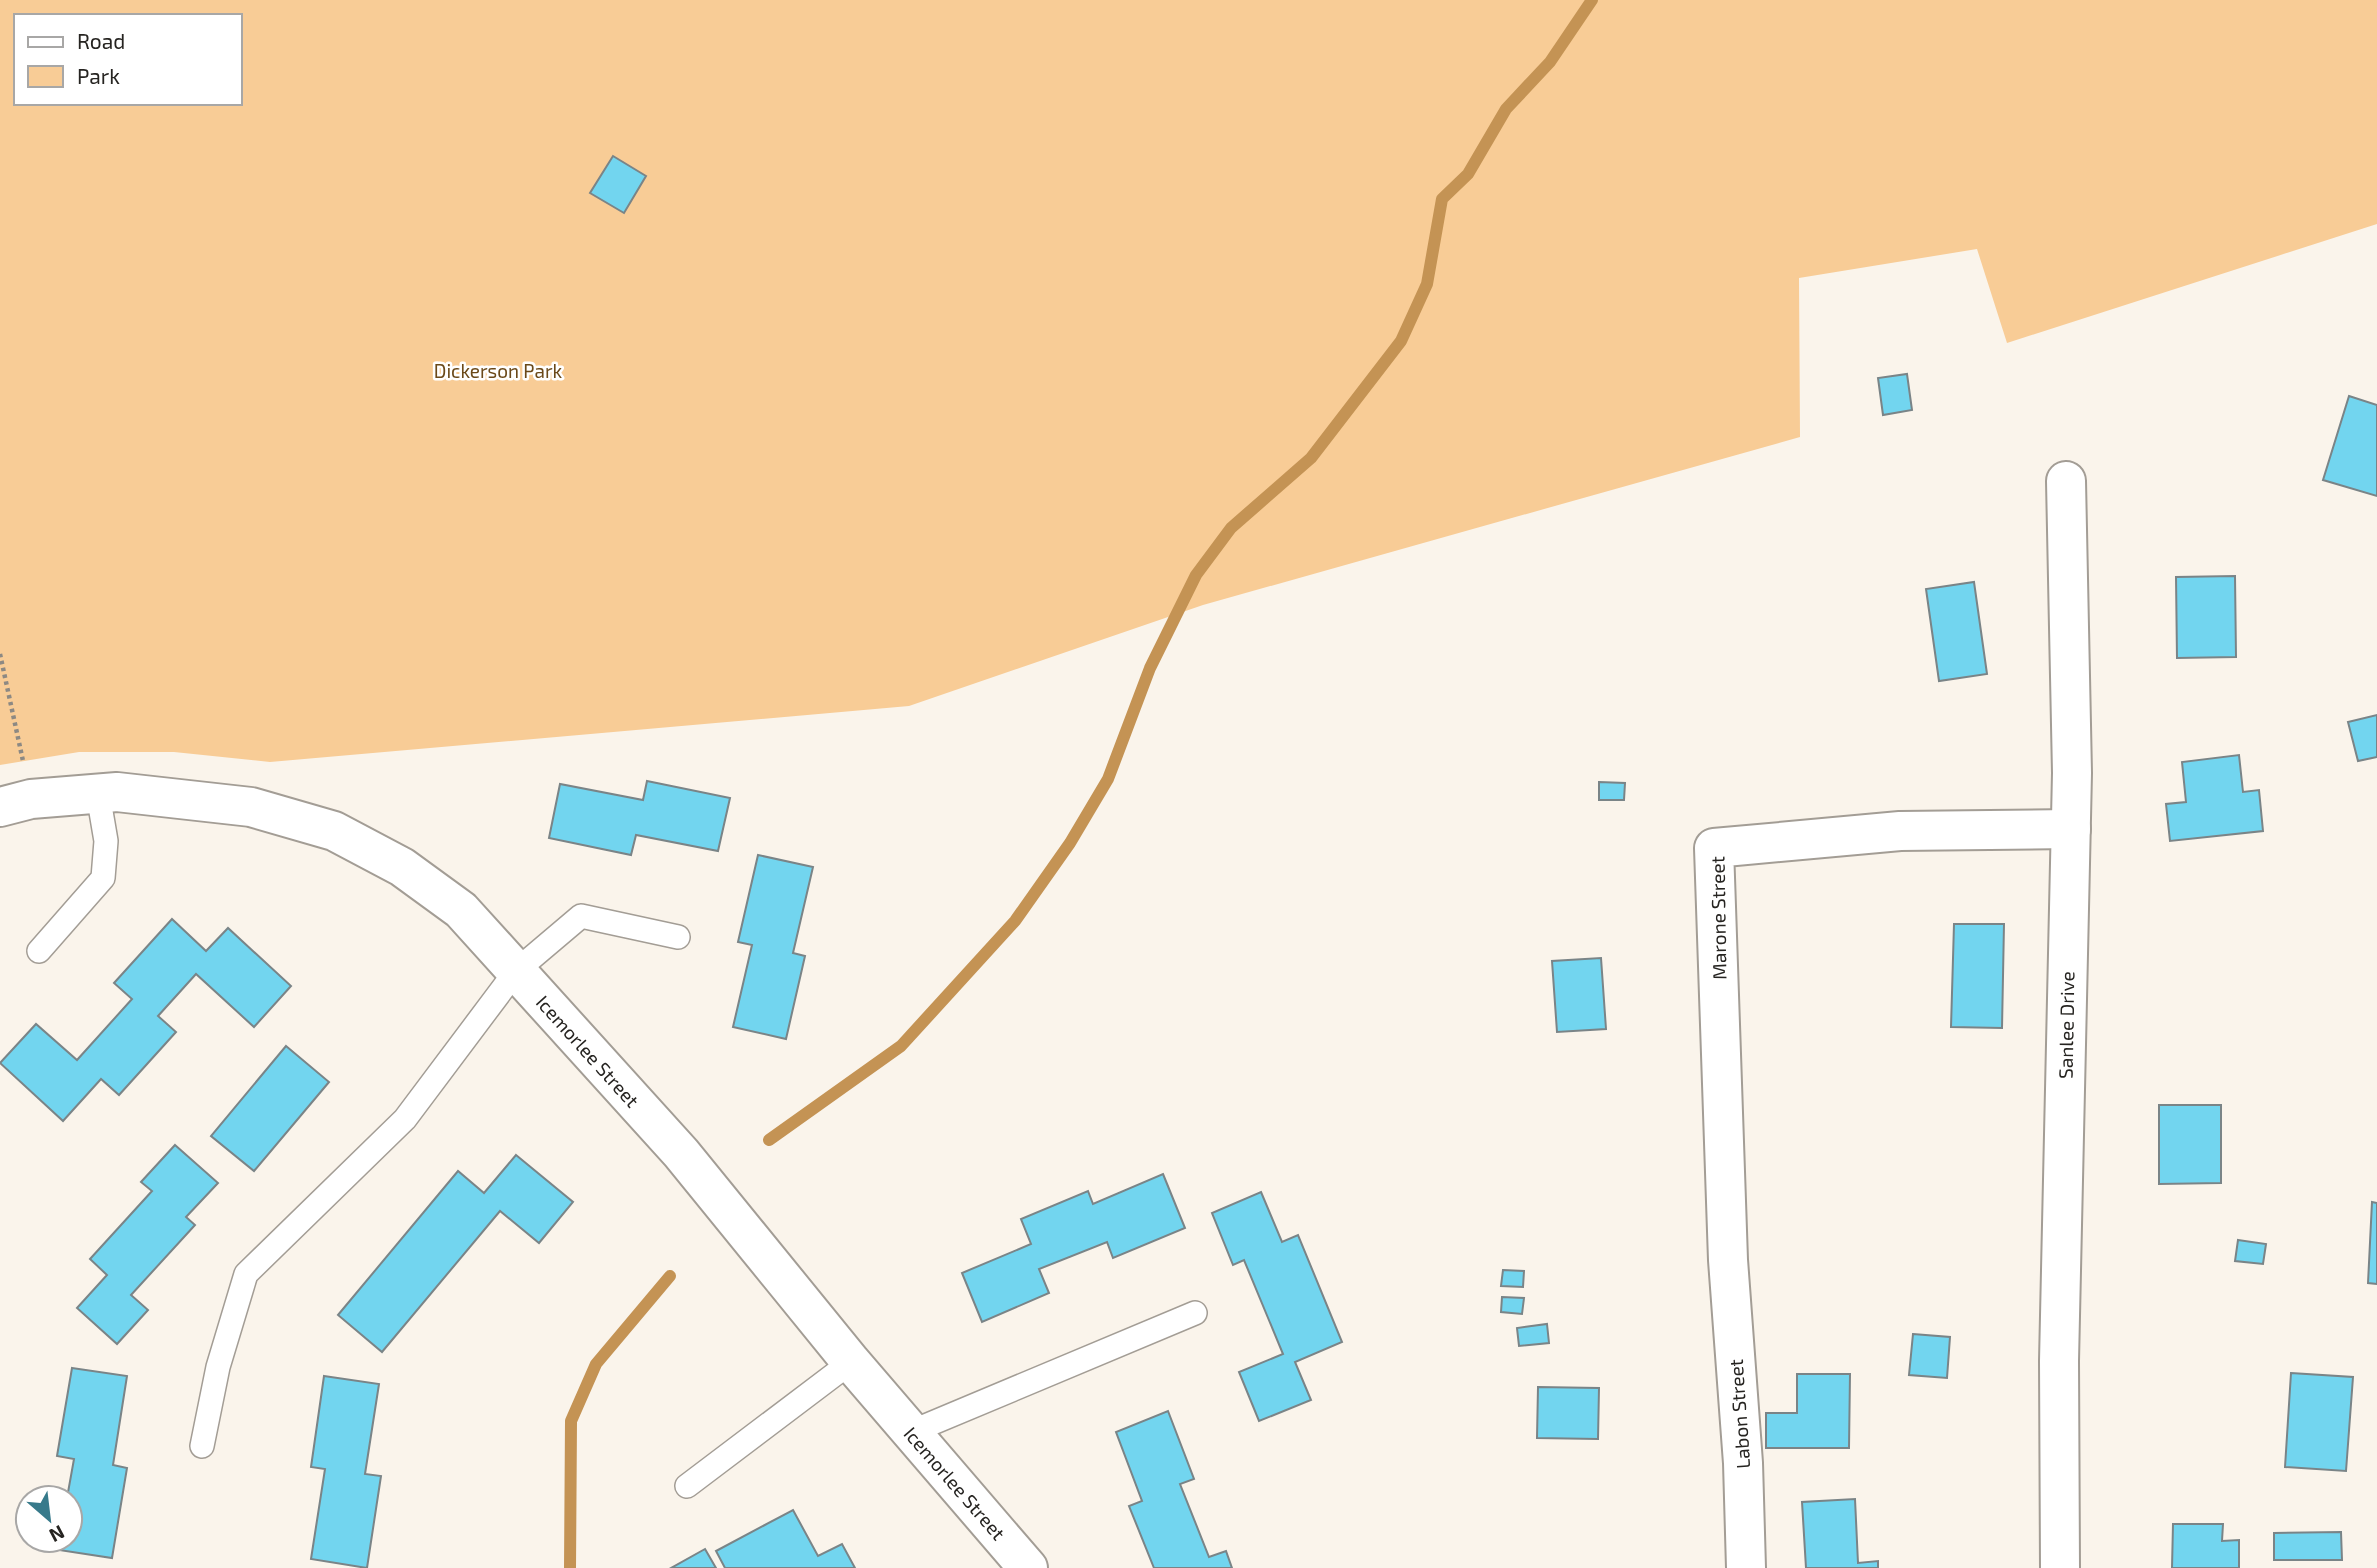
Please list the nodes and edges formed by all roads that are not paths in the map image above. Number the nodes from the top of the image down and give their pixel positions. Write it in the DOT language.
graph roads {
  1 [pos="2066,481"];
  2 [pos="98,793"];
  3 [pos="16,803"];
  4 [pos="2071,829"];
  5 [pos="678,937"];
  6 [pos="39,951"];
  7 [pos="516,971"];
  8 [pos="1728,1260"];
  9 [pos="1195,1313"];
  10 [pos="851,1362"];
  11 [pos="911,1432"];
  12 [pos="202,1446"];
  13 [pos="687,1486"];
  14 [pos="1028,1568"];
  15 [pos="1746,1568"];
  16 [pos="2060,1568"];
  1 -- 4 [label="street, Sanlee Drive"];
  2 -- 3 [label="street, Icemorlee Street"];
  2 -- 6 [label="lane"];
  2 -- 7 [label="street, Icemorlee Street"];
  4 -- 8 [label="street, Marone Street"];
  4 -- 16 [label="street, Sanlee Drive"];
  5 -- 7 [label="lane"];
  7 -- 10 [label="street, Icemorlee Street"];
  7 -- 12 [label="lane"];
  8 -- 15 [label="street, Labon Street"];
  9 -- 11 [label="lane"];
  10 -- 11 [label="street, Icemorlee Street"];
  10 -- 13 [label="lane"];
  11 -- 14 [label="street, Icemorlee Street"];
}
